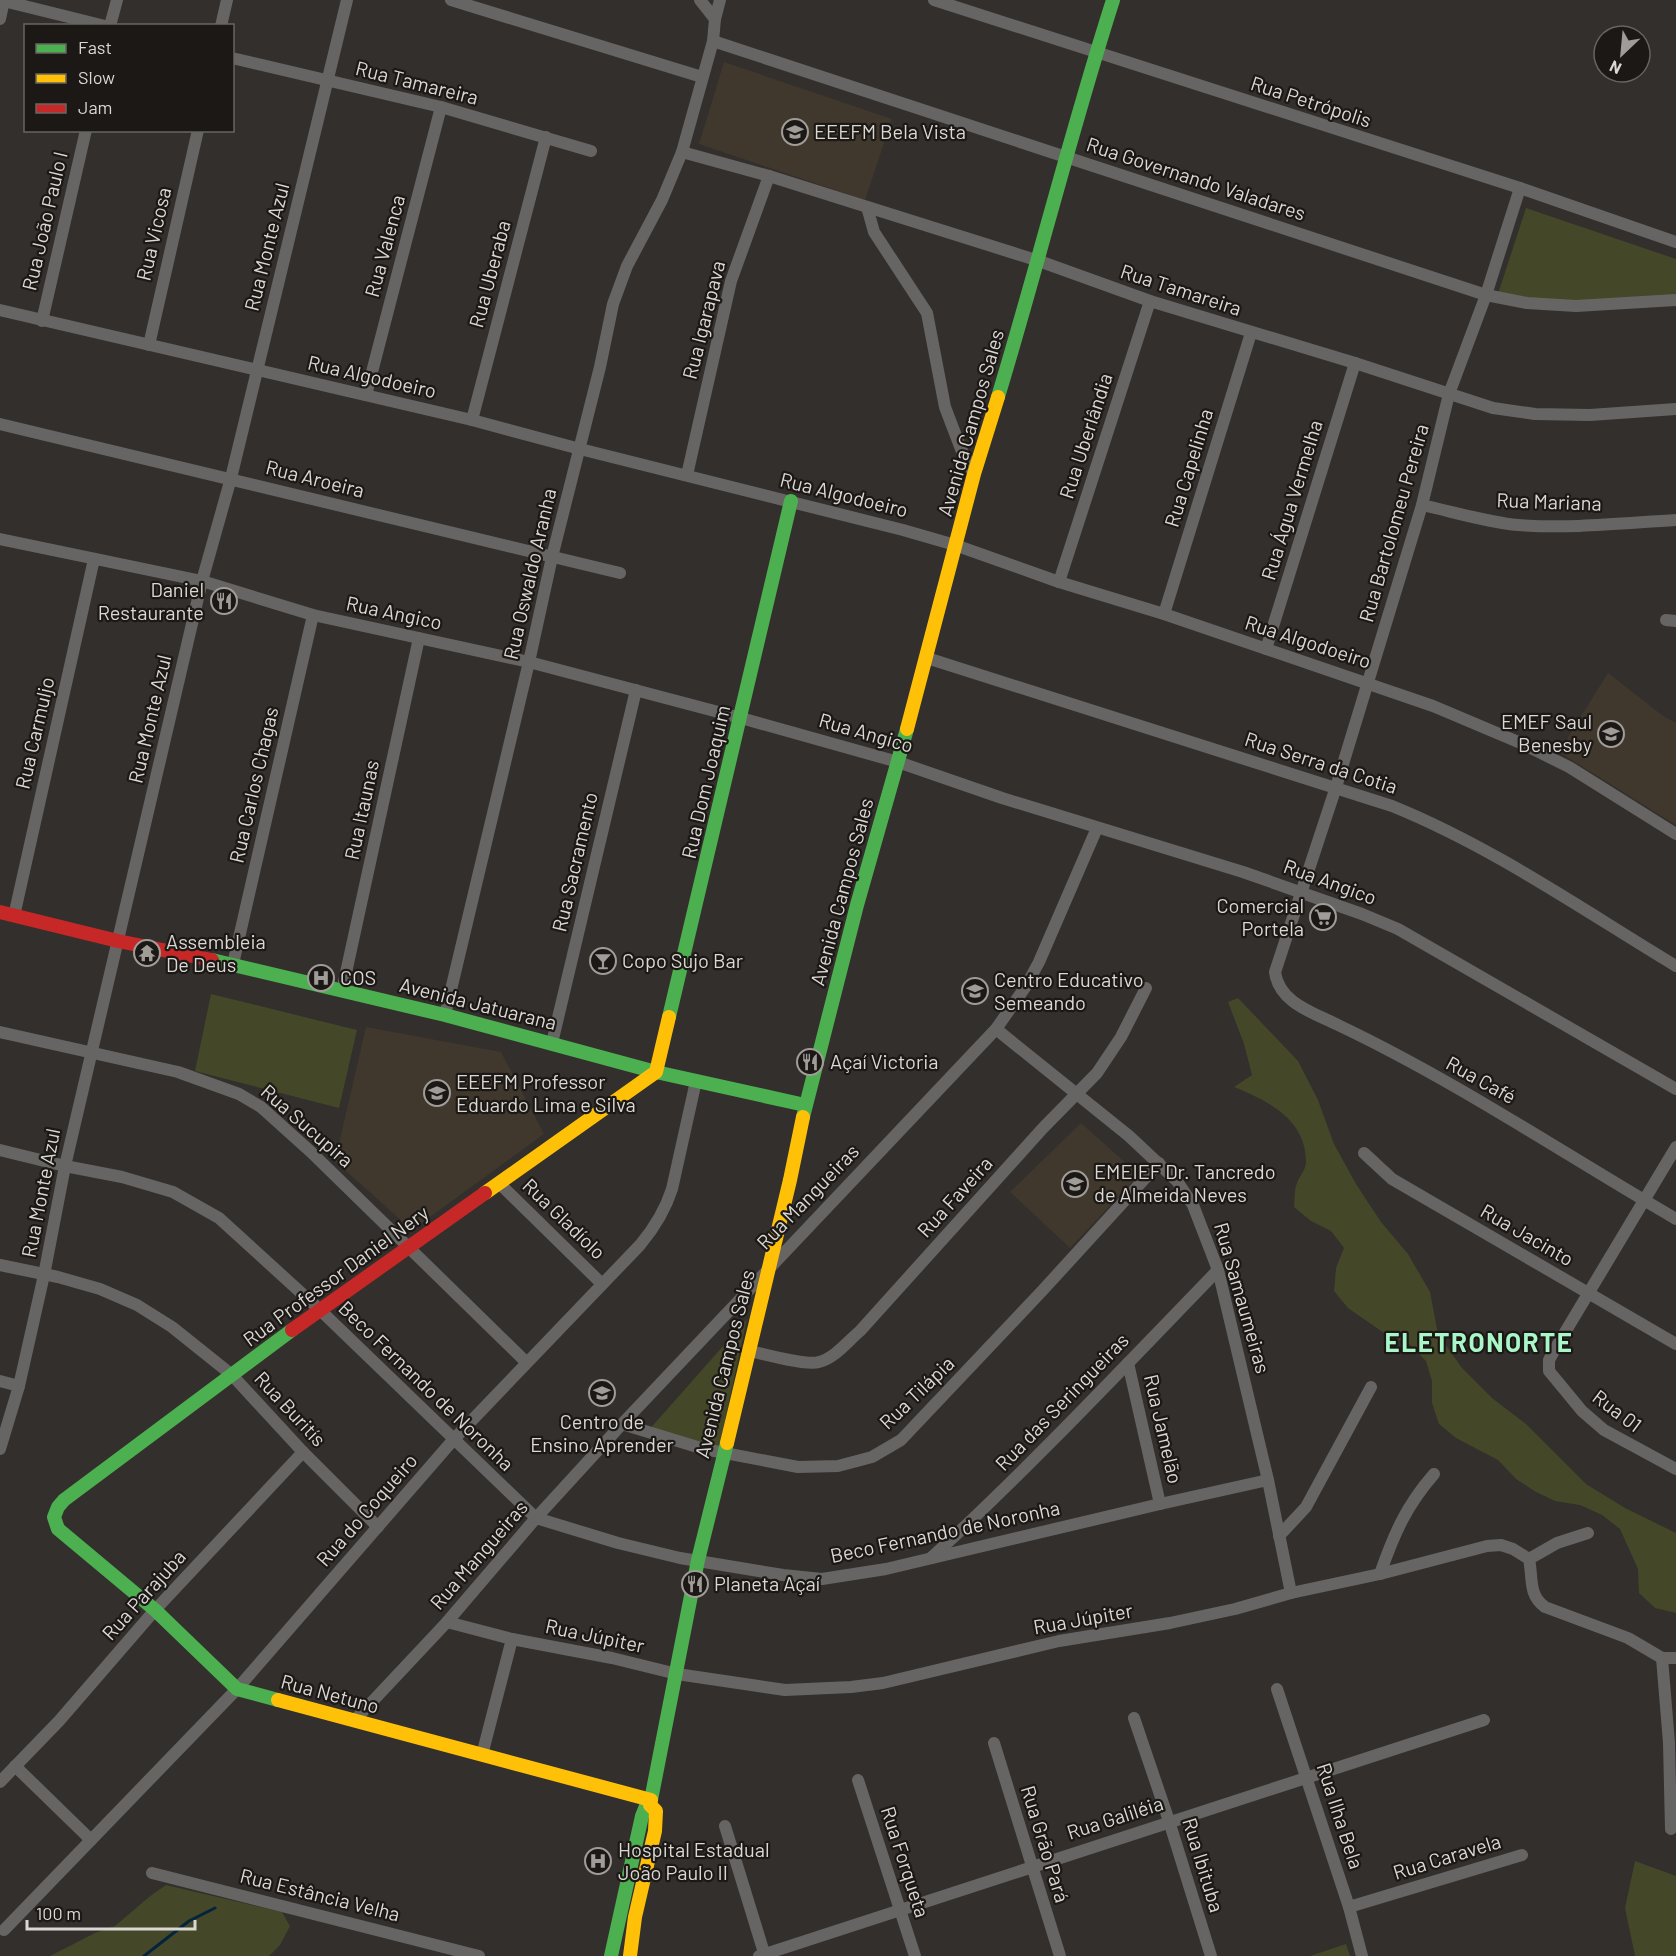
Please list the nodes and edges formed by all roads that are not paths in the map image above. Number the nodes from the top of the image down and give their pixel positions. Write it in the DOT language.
graph roads {
  1 [pos="117,0"];
  2 [pos="227,0"];
  3 [pos="347,0"];
  4 [pos="451,0"];
  5 [pos="700,0"];
  6 [pos="720,0"];
  7 [pos="934,0"];
  8 [pos="1113,0"];
  9 [pos="3,1"];
  10 [pos="0,19"];
  11 [pos="715,19"];
  12 [pos="97,24"];
  13 [pos="111,24"];
  14 [pos="221,24"];
  15 [pos="713,41"];
  16 [pos="1097,53"];
  17 [pos="234,58"];
  18 [pos="702,76"];
  19 [pos="328,81"];
  20 [pos="441,107"];
  21 [pos="86,132"];
  22 [pos="198,132"];
  23 [pos="546,137"];
  24 [pos="591,152"];
  25 [pos="682,152"];
  26 [pos="1068,157"];
  27 [pos="769,176"];
  28 [pos="1520,188"];
  29 [pos="867,207"];
  30 [pos="1676,242"];
  31 [pos="1039,261"];
  32 [pos="1486,295"];
  33 [pos="1676,300"];
  34 [pos="1150,302"];
  35 [pos="0,310"];
  36 [pos="42,321"];
  37 [pos="1251,333"];
  38 [pos="149,345"];
  39 [pos="1355,363"];
  40 [pos="256,370"];
  41 [pos="1449,394"];
  42 [pos="366,395"];
  43 [pos="1676,409"];
  44 [pos="472,420"];
  45 [pos="0,424"];
  46 [pos="580,449"];
  47 [pos="974,474"];
  48 [pos="687,476"];
  49 [pos="231,478"];
  50 [pos="791,501"];
  51 [pos="1422,505"];
  52 [pos="1676,520"];
  53 [pos="0,539"];
  54 [pos="956,545"];
  55 [pos="552,557"];
  56 [pos="94,559"];
  57 [pos="620,573"];
  58 [pos="202,582"];
  59 [pos="1059,582"];
  60 [pos="1164,614"];
  61 [pos="313,615"];
  62 [pos="419,638"];
  63 [pos="1266,649"];
  64 [pos="927,658"];
  65 [pos="529,662"];
  66 [pos="1367,682"];
  67 [pos="636,690"];
  68 [pos="741,718"];
  69 [pos="898,762"];
  70 [pos="1336,787"];
  71 [pos="1097,828"];
  72 [pos="1676,834"];
  73 [pos="1302,892"];
  74 [pos="0,912"];
  75 [pos="14,916"];
  76 [pos="118,941"];
  77 [pos="233,964"];
  78 [pos="1676,966"];
  79 [pos="1275,972"];
  80 [pos="1146,988"];
  81 [pos="342,991"];
  82 [pos="446,1015"];
  83 [pos="996,1029"];
  84 [pos="0,1032"];
  85 [pos="552,1043"];
  86 [pos="92,1054"];
  87 [pos="656,1072"];
  88 [pos="696,1081"];
  89 [pos="1676,1089"];
  90 [pos="1078,1094"];
  91 [pos="805,1105"];
  92 [pos="1676,1147"];
  93 [pos="0,1150"];
  94 [pos="1364,1152"];
  95 [pos="1159,1162"];
  96 [pos="65,1166"];
  97 [pos="500,1183"];
  98 [pos="1643,1200"];
  99 [pos="1676,1219"];
  100 [pos="410,1247"];
  101 [pos="0,1265"];
  102 [pos="769,1266"];
  103 [pos="1218,1270"];
  104 [pos="45,1275"];
  105 [pos="601,1283"];
  106 [pos="1589,1293"];
  107 [pos="320,1310"];
  108 [pos="1676,1344"];
  109 [pos="750,1351"];
  110 [pos="526,1362"];
  111 [pos="1128,1363"];
  112 [pos="232,1375"];
  113 [pos="0,1381"];
  114 [pos="19,1386"];
  115 [pos="1371,1387"];
  116 [pos="622,1424"];
  117 [pos="454,1439"];
  118 [pos="0,1449"];
  119 [pos="303,1452"];
  120 [pos="723,1454"];
  121 [pos="1676,1469"];
  122 [pos="1434,1474"];
  123 [pos="1268,1480"];
  124 [pos="1160,1504"];
  125 [pos="536,1518"];
  126 [pos="54,1523"];
  127 [pos="378,1527"];
  128 [pos="1588,1533"];
  129 [pos="1279,1536"];
  130 [pos="930,1558"];
  131 [pos="1529,1559"];
  132 [pos="698,1560"];
  133 [pos="1380,1574"];
  134 [pos="1291,1593"];
  135 [pos="155,1610"];
  136 [pos="447,1622"];
  137 [pos="512,1639"];
  138 [pos="1662,1658"];
  139 [pos="1676,1658"];
  140 [pos="677,1674"];
  141 [pos="237,1689"];
  142 [pos="1277,1689"];
  143 [pos="1134,1718"];
  144 [pos="1484,1720"];
  145 [pos="354,1721"];
  146 [pos="994,1743"];
  147 [pos="482,1755"];
  148 [pos="15,1766"];
  149 [pos="1308,1778"];
  150 [pos="858,1780"];
  151 [pos="0,1782"];
  152 [pos="651,1803"];
  153 [pos="1169,1821"];
  154 [pos="725,1826"];
  155 [pos="1671,1829"];
  156 [pos="91,1840"];
  157 [pos="1522,1855"];
  158 [pos="1031,1866"];
  159 [pos="152,1873"];
  160 [pos="1349,1907"];
  161 [pos="900,1909"];
  162 [pos="4,1930"];
  163 [pos="763,1955"];
  164 [pos="479,1956"];
  165 [pos="611,1956"];
  166 [pos="630,1956"];
  167 [pos="915,1956"];
  168 [pos="1060,1956"];
  169 [pos="1210,1956"];
  170 [pos="1362,1956"];
  1 -- 13 [label="street"];
  2 -- 14 [label="street"];
  3 -- 19 [label="street, Rua Monte Azul"];
  4 -- 18 [label="street"];
  5 -- 11 [label="street"];
  6 -- 11 [label="street"];
  7 -- 16 [label="street, Rua Petrópolis"];
  8 -- 16 [label="street, Avenida Campos Sales"];
  9 -- 10 [label="street"];
  9 -- 12 [label="street"];
  11 -- 15 [label="street, Rua Oswaldo Aranha"];
  15 -- 18 [label="street, Rua Oswaldo Aranha"];
  15 -- 26 [label="street, Rua Governando Valadares"];
  16 -- 26 [label="street, Avenida Campos Sales"];
  16 -- 28 [label="street, Rua Petrópolis"];
  17 -- 19 [label="street, Rua Tamareira"];
  18 -- 25 [label="street, Rua Oswaldo Aranha"];
  19 -- 20 [label="street, Rua Tamareira"];
  19 -- 40 [label="street, Rua Monte Azul"];
  20 -- 23 [label="street, Rua Tamareira"];
  20 -- 42 [label="street, Rua Valenca"];
  21 -- 36 [label="street, Rua João Paulo I"];
  22 -- 38 [label="street, Rua Vicosa"];
  23 -- 24 [label="street, Rua Tamareira"];
  23 -- 44 [label="street, Rua Uberaba"];
  25 -- 27 [label="street, Rua Tamareira"];
  25 -- 46 [label="street, Rua Oswaldo Aranha"];
  26 -- 31 [label="street, Avenida Campos Sales"];
  26 -- 32 [label="street, Rua Governando Valadares"];
  27 -- 29 [label="street, Rua Tamareira"];
  27 -- 48 [label="street, Rua Igarapava"];
  28 -- 30 [label="street, Rua Petrópolis"];
  28 -- 32 [label="street, Rua Bartolomeu Pereira"];
  29 -- 31 [label="street, Rua Tamareira"];
  29 -- 47 [label="street"];
  31 -- 34 [label="street, Rua Tamareira"];
  31 -- 47 [label="street, Avenida Campos Sales"];
  32 -- 33 [label="street, Rua Governando Valadares"];
  32 -- 41 [label="street, Rua Bartolomeu Pereira"];
  34 -- 37 [label="street, Rua Tamareira"];
  34 -- 59 [label="street, Rua Uberlândia"];
  35 -- 36 [label="street, Rua Algodoeiro"];
  36 -- 38 [label="street, Rua Algodoeiro"];
  37 -- 39 [label="street, Rua Tamareira"];
  37 -- 60 [label="street, Rua Capelinha"];
  38 -- 40 [label="street, Rua Algodoeiro"];
  39 -- 41 [label="street, Rua Tamareira"];
  39 -- 63 [label="street, Rua Água Vermelha"];
  40 -- 42 [label="street, Rua Algodoeiro"];
  40 -- 49 [label="street, Rua Monte Azul"];
  41 -- 43 [label="street, Rua Tamareira"];
  41 -- 51 [label="street, Rua Bartolomeu Pereira"];
  42 -- 44 [label="street, Rua Algodoeiro"];
  44 -- 46 [label="street, Rua Algodoeiro"];
  45 -- 49 [label="street, Rua Aroeira"];
  46 -- 48 [label="street, Rua Algodoeiro"];
  46 -- 55 [label="street, Rua Oswaldo Aranha"];
  47 -- 54 [label="street, Avenida Campos Sales"];
  48 -- 50 [label="street, Rua Algodoeiro"];
  49 -- 55 [label="street, Rua Aroeira"];
  49 -- 58 [label="street, Rua Monte Azul"];
  50 -- 54 [label="street, Rua Algodoeiro"];
  50 -- 68 [label="street, Rua Dom Joaquim"];
  51 -- 52 [label="street, Rua Mariana"];
  51 -- 66 [label="street, Rua Bartolomeu Pereira"];
  53 -- 56 [label="street, Rua Angico"];
  54 -- 59 [label="street, Rua Algodoeiro"];
  54 -- 64 [label="street, Avenida Campos Sales"];
  55 -- 57 [label="street, Rua Aroeira"];
  55 -- 65 [label="street, Rua Oswaldo Aranha"];
  56 -- 58 [label="street, Rua Angico"];
  56 -- 75 [label="street, Rua Carmuljo"];
  58 -- 61 [label="street, Rua Angico"];
  58 -- 76 [label="street, Rua Monte Azul"];
  59 -- 60 [label="street, Rua Algodoeiro"];
  60 -- 63 [label="street, Rua Algodoeiro"];
  61 -- 62 [label="street, Rua Angico"];
  61 -- 77 [label="street, Rua Carlos Chagas"];
  62 -- 65 [label="street, Rua Angico"];
  62 -- 81 [label="street, Rua Itaunas"];
  63 -- 66 [label="street, Rua Algodoeiro"];
  64 -- 69 [label="street, Avenida Campos Sales"];
  64 -- 70 [label="street, Rua Serra da Cotia"];
  65 -- 67 [label="street, Rua Angico"];
  65 -- 82 [label="street, Rua Oswaldo Aranha"];
  66 -- 70 [label="street, Rua Bartolomeu Pereira"];
  66 -- 72 [label="street, Rua Algodoeiro"];
  67 -- 68 [label="street, Rua Angico"];
  67 -- 85 [label="street, Rua Sacramento"];
  68 -- 69 [label="street, Rua Angico"];
  68 -- 87 [label="street, Rua Dom Joaquim"];
  69 -- 71 [label="street, Rua Angico"];
  69 -- 91 [label="street, Avenida Campos Sales"];
  70 -- 73 [label="street, Rua Bartolomeu Pereira"];
  70 -- 78 [label="street, Rua Serra da Cotia"];
  71 -- 73 [label="street, Rua Angico"];
  71 -- 83 [label="street, Rua Mangueiras"];
  73 -- 79 [label="street, Rua Bartolomeu Pereira"];
  73 -- 89 [label="street, Rua Angico"];
  74 -- 75 [label="street, Avenida Jatuarana"];
  75 -- 76 [label="street, Avenida Jatuarana"];
  76 -- 77 [label="street, Avenida Jatuarana"];
  76 -- 86 [label="street, Rua Monte Azul"];
  77 -- 81 [label="street, Avenida Jatuarana"];
  79 -- 98 [label="street, Rua Café"];
  80 -- 90 [label="street, Rua Faveira"];
  81 -- 82 [label="street, Avenida Jatuarana"];
  82 -- 85 [label="street, Avenida Jatuarana"];
  83 -- 90 [label="street, Rua Samaumeiras"];
  83 -- 102 [label="street, Rua Mangueiras"];
  84 -- 86 [label="street, Rua Sucupira"];
  85 -- 87 [label="street, Avenida Jatuarana"];
  86 -- 96 [label="street, Rua Monte Azul"];
  86 -- 100 [label="street, Rua Sucupira"];
  87 -- 88 [label="street, Avenida Jatuarana"];
  87 -- 97 [label="street, Rua Professor Daniel Nery"];
  88 -- 91 [label="street, Avenida Jatuarana"];
  88 -- 105 [label="street, Rua do Coqueiro"];
  90 -- 95 [label="street, Rua Samaumeiras"];
  90 -- 109 [label="street, Rua Faveira"];
  91 -- 102 [label="street, Avenida Campos Sales"];
  92 -- 98 [label="street"];
  93 -- 96 [label="street, Beco Fernando de Noronha"];
  94 -- 106 [label="street, Rua Jacinto"];
  95 -- 103 [label="street, Rua Samaumeiras"];
  95 -- 120 [label="street, Rua Tilápia"];
  96 -- 104 [label="street, Rua Monte Azul"];
  96 -- 107 [label="street, Beco Fernando de Noronha"];
  97 -- 100 [label="street, Rua Professor Daniel Nery"];
  97 -- 105 [label="street, Rua Gladíolo"];
  98 -- 99 [label="street, Rua Café"];
  98 -- 106 [label="street"];
  100 -- 107 [label="street, Rua Professor Daniel Nery"];
  100 -- 110 [label="street, Rua Sucupira"];
  101 -- 104 [label="street, Rua Buritís"];
  102 -- 109 [label="street, Avenida Campos Sales"];
  102 -- 116 [label="street, Rua Mangueiras"];
  103 -- 111 [label="street, Rua das Seringueiras"];
  103 -- 123 [label="street, Rua Samaumeiras"];
  104 -- 112 [label="street, Rua Buritís"];
  104 -- 114 [label="street, Rua Monte Azul"];
  105 -- 110 [label="street, Rua do Coqueiro"];
  106 -- 108 [label="street, Rua Jacinto"];
  106 -- 121 [label="street, Rua 01"];
  107 -- 112 [label="street, Rua Professor Daniel Nery"];
  107 -- 117 [label="street, Beco Fernando de Noronha"];
  109 -- 120 [label="street, Avenida Campos Sales"];
  110 -- 117 [label="street, Rua do Coqueiro"];
  111 -- 124 [label="street, Rua Jamelão"];
  111 -- 130 [label="street, Rua das Seringueiras"];
  112 -- 119 [label="street, Rua Buritís"];
  112 -- 126 [label="street, Rua Professor Daniel Nery"];
  113 -- 114 [label="street"];
  114 -- 118 [label="street, Rua Monte Azul"];
  115 -- 129 [label="street"];
  116 -- 120 [label="street, Rua Tilápia"];
  116 -- 125 [label="street, Rua Mangueiras"];
  117 -- 125 [label="street, Beco Fernando de Noronha"];
  117 -- 127 [label="street, Rua do Coqueiro"];
  119 -- 127 [label="street, Rua Buritís"];
  119 -- 135 [label="street, Rua Parajuba"];
  120 -- 132 [label="street, Avenida Campos Sales"];
  122 -- 133 [label="street"];
  123 -- 124 [label="street, Beco Fernando de Noronha"];
  123 -- 129 [label="street, Rua Samaumeiras"];
  124 -- 130 [label="street, Beco Fernando de Noronha"];
  125 -- 132 [label="street, Beco Fernando de Noronha"];
  125 -- 136 [label="street, Rua Mangueiras"];
  126 -- 135 [label="street, Rua Netuno"];
  127 -- 141 [label="street, Rua do Coqueiro"];
  128 -- 131 [label="street"];
  129 -- 134 [label="street, Rua Samaumeiras"];
  130 -- 132 [label="street, Beco Fernando de Noronha"];
  131 -- 133 [label="street, Rua Júpiter"];
  131 -- 138 [label="street"];
  132 -- 140 [label="street, Avenida Campos Sales"];
  133 -- 134 [label="street, Rua Júpiter"];
  134 -- 140 [label="street, Rua Júpiter"];
  135 -- 141 [label="street, Rua Netuno"];
  135 -- 148 [label="street, Rua Parajuba"];
  136 -- 137 [label="street, Rua Júpiter"];
  136 -- 145 [label="street, Rua Mangueiras"];
  137 -- 140 [label="street, Rua Júpiter"];
  137 -- 147 [label="street"];
  138 -- 139 [label="street"];
  138 -- 155 [label="street"];
  140 -- 152 [label="street, Avenida Campos Sales"];
  141 -- 145 [label="street, Rua Netuno"];
  141 -- 156 [label="street, Rua do Coqueiro"];
  142 -- 149 [label="street, Rua Ilha Bela"];
  143 -- 153 [label="street, Rua Ibituba"];
  144 -- 149 [label="street, Rua Galiléia"];
  145 -- 147 [label="street, Rua Netuno"];
  146 -- 158 [label="street, Rua Grão Pará"];
  147 -- 152 [label="street, Rua Netuno"];
  148 -- 151 [label="street, Rua Parajuba"];
  148 -- 156 [label="street"];
  149 -- 153 [label="street, Rua Galiléia"];
  149 -- 160 [label="street, Rua Ilha Bela"];
  150 -- 161 [label="street, Rua Forqueta"];
  152 -- 165 [label="street, Avenida Campos Sales"];
  152 -- 166 [label="street, Avenida Campos Sales"];
  153 -- 158 [label="street, Rua Galiléia"];
  153 -- 169 [label="street, Rua Ibituba"];
  154 -- 163 [label="street"];
  156 -- 162 [label="street, Rua do Coqueiro"];
  157 -- 160 [label="street, Rua Caravela"];
  158 -- 161 [label="street, Rua Galiléia"];
  158 -- 168 [label="street, Rua Grão Pará"];
  159 -- 164 [label="street, Rua Estância Velha"];
  160 -- 170 [label="street, Rua Ilha Bela"];
  161 -- 163 [label="street, Rua Galiléia"];
  161 -- 167 [label="street, Rua Forqueta"];
}
